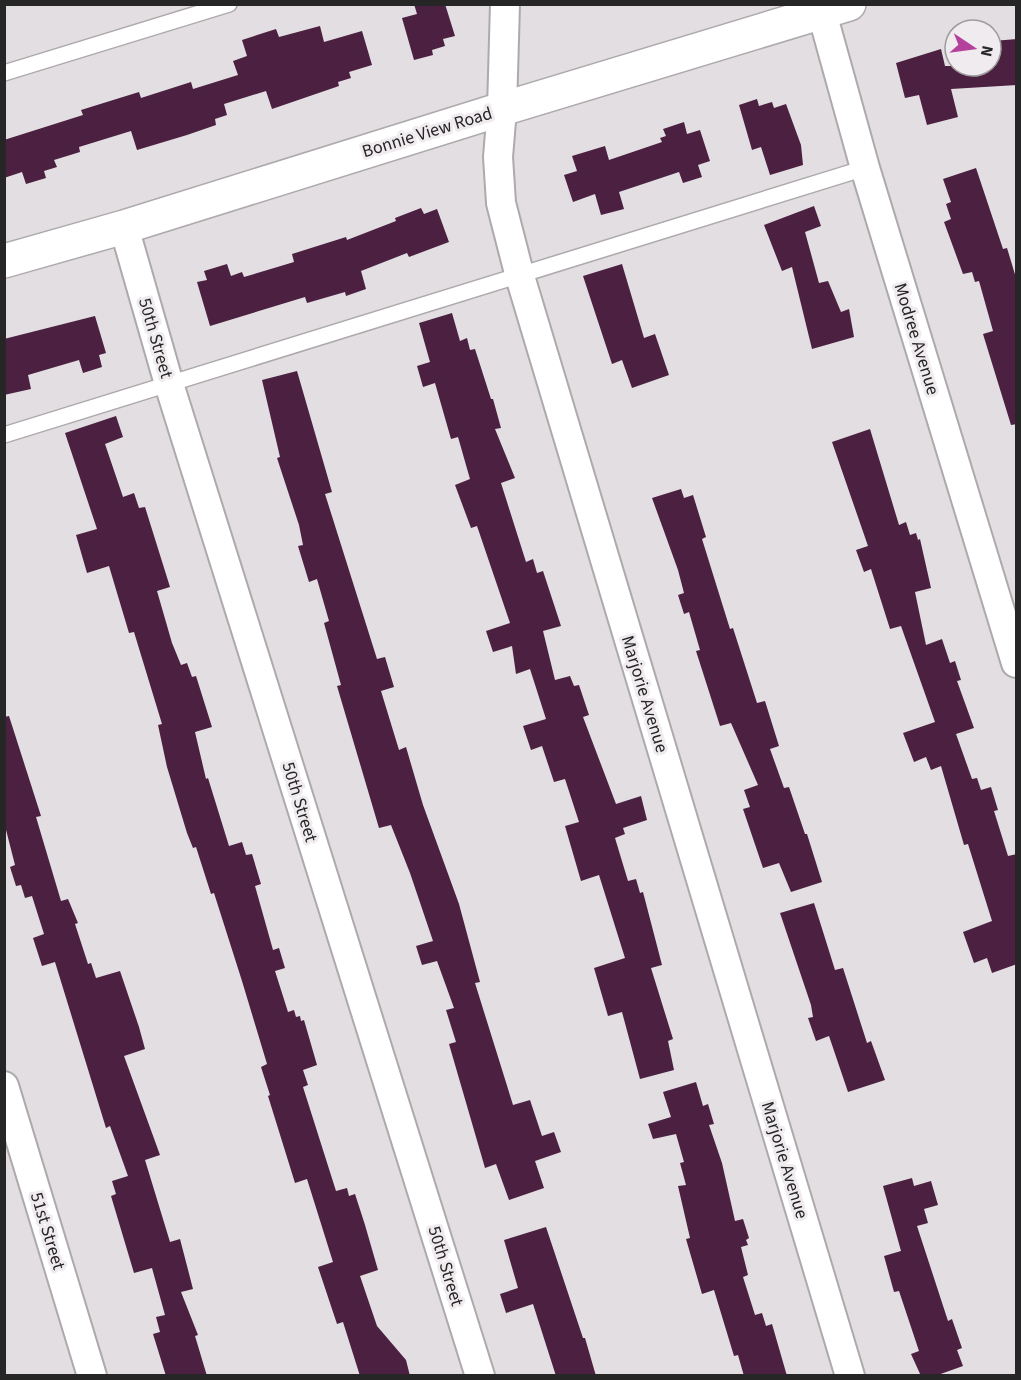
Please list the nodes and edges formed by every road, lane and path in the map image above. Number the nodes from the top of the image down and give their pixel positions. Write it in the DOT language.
graph roads {
  1 [pos="229,4"];
  2 [pos="505,4"];
  3 [pos="836,9"];
  4 [pos="4,73"];
  5 [pos="502,109"];
  6 [pos="864,168"];
  7 [pos="124,228"];
  8 [pos="4,261"];
  9 [pos="519,273"];
  10 [pos="169,384"];
  11 [pos="4,435"];
  12 [pos="1017,663"];
  13 [pos="4,1086"];
  14 [pos="92,1376"];
  15 [pos="480,1376"];
  16 [pos="850,1376"];
  1 -- 4 [label="lane"];
  2 -- 5 [label="street, Marjorie Avenue"];
  3 -- 5 [label="street, Bonnie View Road"];
  3 -- 6 [label="street, Modree Avenue"];
  5 -- 7 [label="street, Bonnie View Road"];
  5 -- 9 [label="street, Marjorie Avenue"];
  6 -- 9 [label="lane"];
  6 -- 12 [label="street, Modree Avenue"];
  7 -- 8 [label="street, Bonnie View Road"];
  7 -- 10 [label="street, 50th Street"];
  9 -- 10 [label="lane"];
  9 -- 16 [label="street, Marjorie Avenue"];
  10 -- 11 [label="lane"];
  10 -- 15 [label="street, 50th Street"];
  13 -- 14 [label="street, 51st Street"];
}
